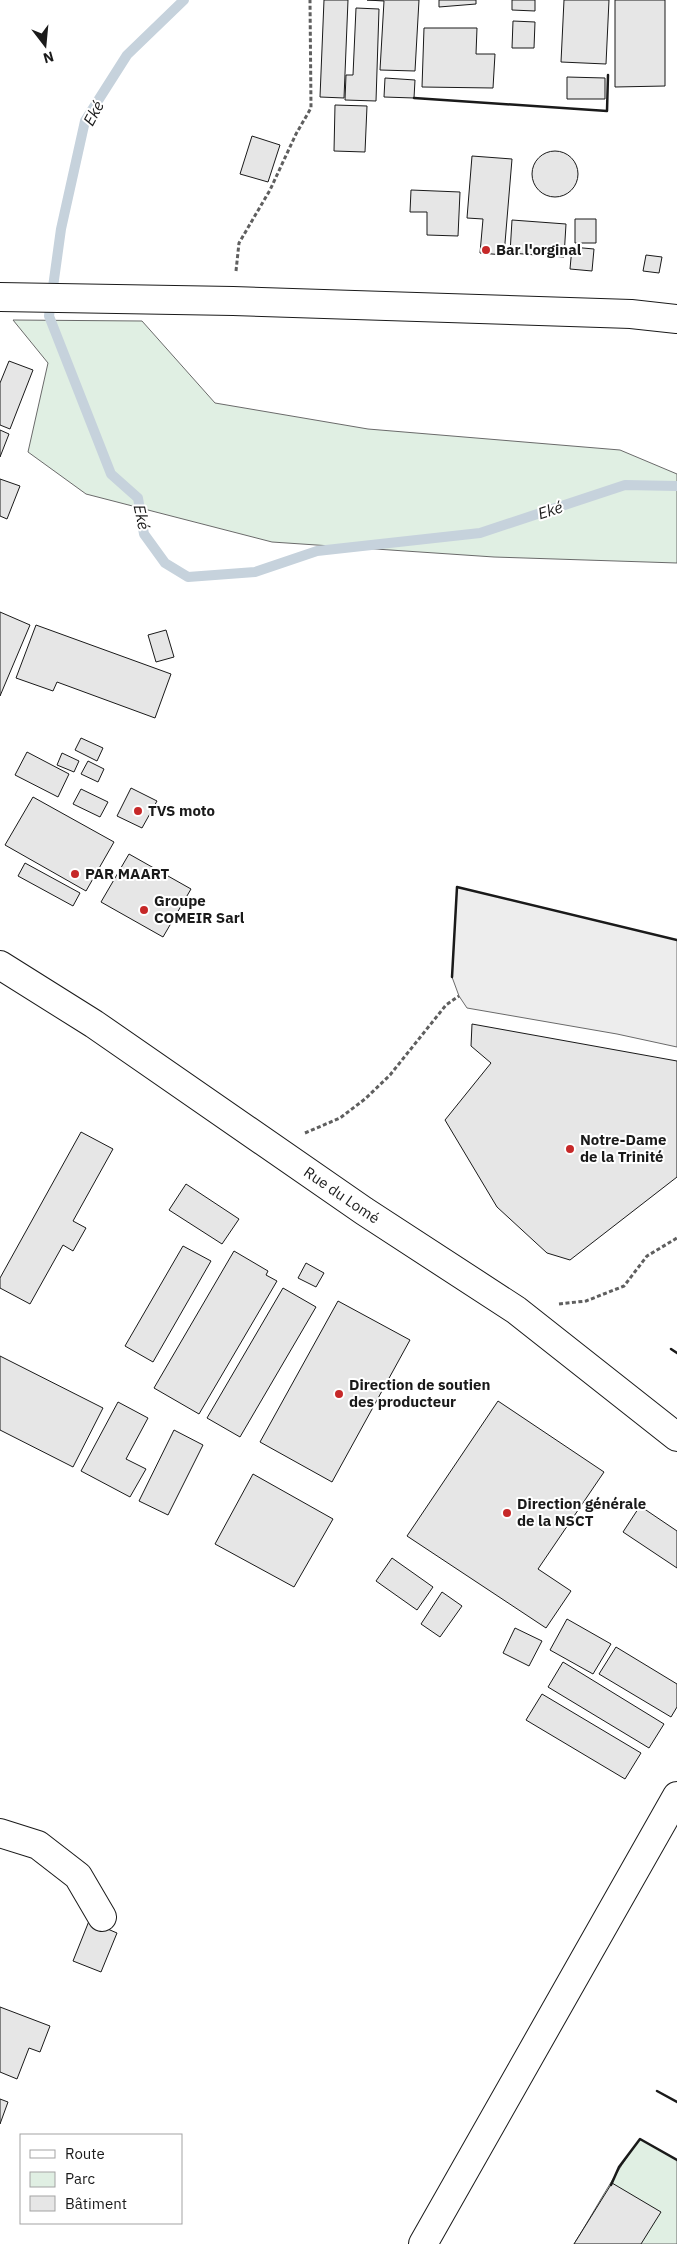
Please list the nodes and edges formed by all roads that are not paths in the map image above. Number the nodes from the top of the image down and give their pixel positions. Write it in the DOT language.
graph roads {
  1 [pos="12,297"];
  2 [pos="677,319"];
  3 [pos="0,965"];
  4 [pos="677,1437"];
  5 [pos="677,1796"];
  6 [pos="0,1833"];
  7 [pos="102,1917"];
  8 [pos="423,2244"];
  1 -- 2 [label="street"];
  3 -- 4 [label="street, Rue du Lomé"];
  5 -- 8 [label="street"];
  6 -- 7 [label="street"];
}
